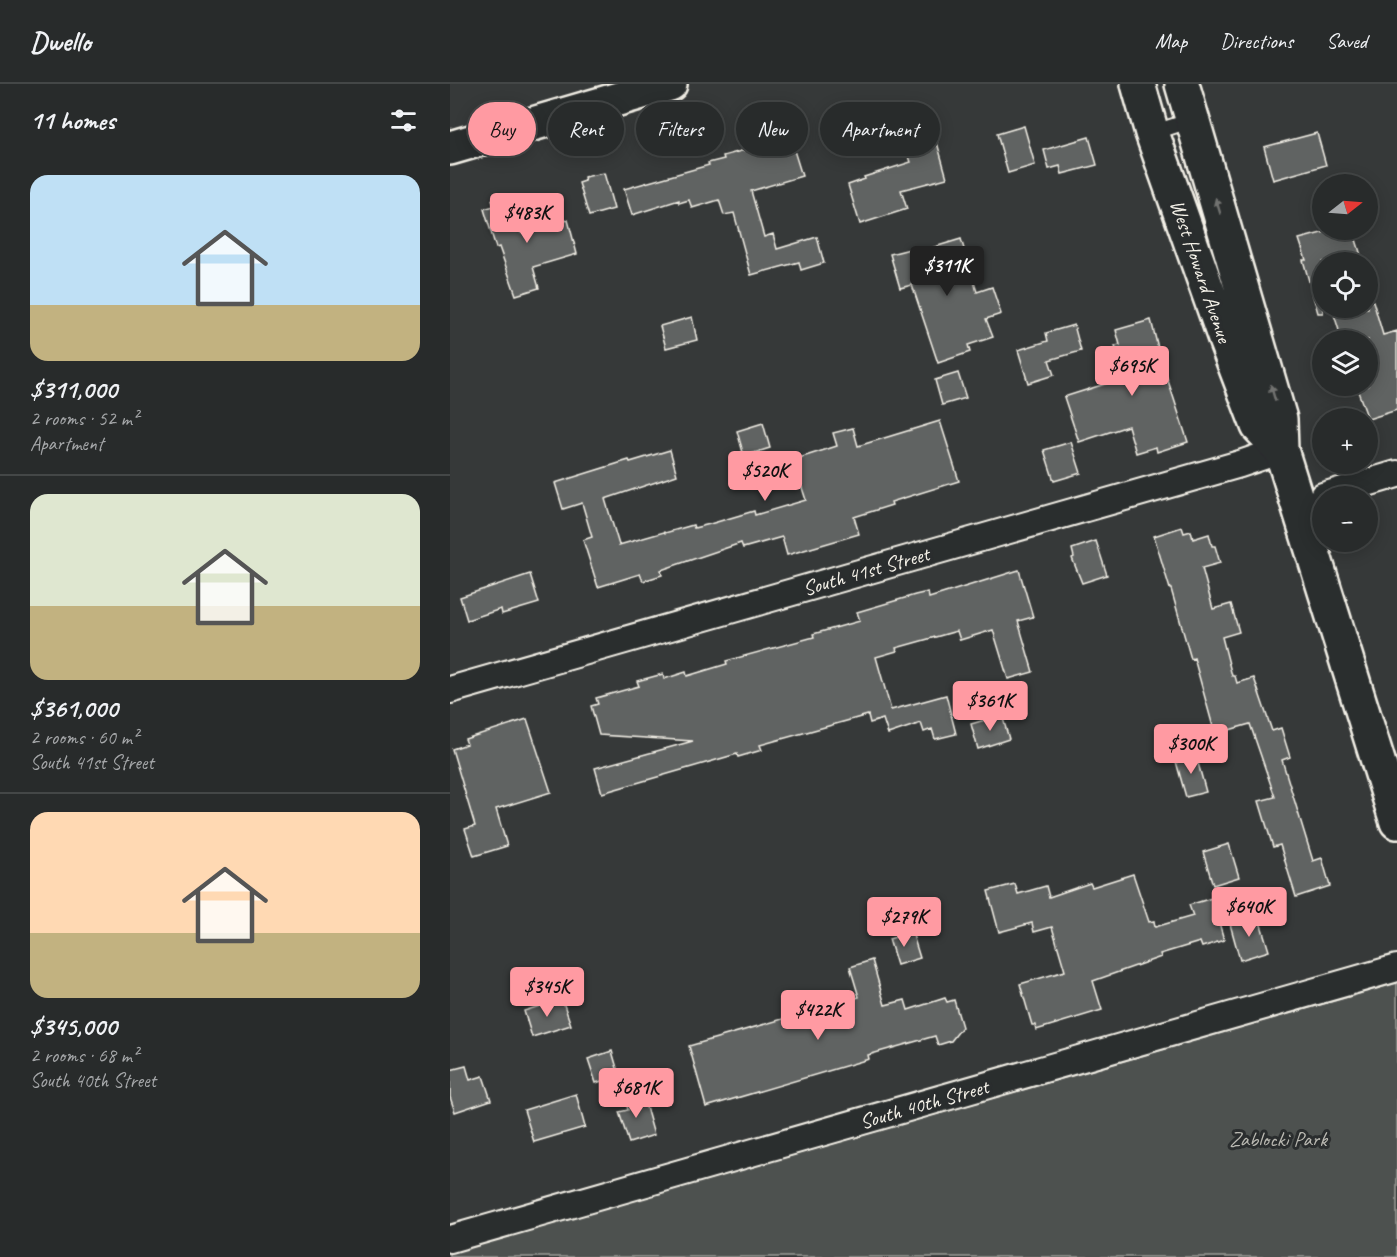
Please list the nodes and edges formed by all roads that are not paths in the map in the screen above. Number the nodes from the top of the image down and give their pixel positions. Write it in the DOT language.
graph roads {
  1 [pos="670,84"];
  2 [pos="1138,84"];
  3 [pos="1182,84"];
  4 [pos="1192,120"];
  5 [pos="1152,132"];
  6 [pos="450,148"];
  7 [pos="1241,337"];
  8 [pos="1281,450"];
  9 [pos="1397,474"];
  10 [pos="1358,486"];
  11 [pos="1312,495"];
  12 [pos="1328,552"];
  13 [pos="450,690"];
  14 [pos="1397,822"];
  15 [pos="1397,968"];
  16 [pos="450,1239"];
  1 -- 6 [label="street"];
  2 -- 5 [label="street, West Howard Avenue"];
  3 -- 4 [label="street, West Howard Avenue"];
  4 -- 5 [label="lane"];
  7 -- 4 [label="street, West Howard Avenue, one-way"];
  5 -- 7 [label="street, West Howard Avenue"];
  7 -- 8 [label="street, West Howard Avenue"];
  8 -- 11 [label="street, West Howard Avenue"];
  8 -- 13 [label="street, South 41st Street"];
  9 -- 10 [label="street"];
  12 -- 14 [label="street, West Howard Avenue"];
  15 -- 16 [label="street, South 40th Street"];
}
